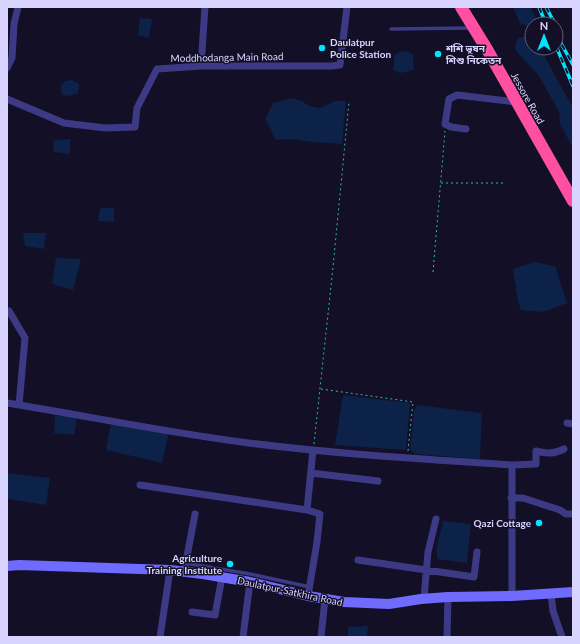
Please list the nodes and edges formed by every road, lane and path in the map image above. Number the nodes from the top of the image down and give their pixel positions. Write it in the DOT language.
graph roads {
  1 [pos="18,7"];
  2 [pos="205,7"];
  3 [pos="347,7"];
  4 [pos="461,7"];
  5 [pos="467,7"];
  6 [pos="474,28"];
  7 [pos="391,29"];
  8 [pos="201,66"];
  9 [pos="7,68"];
  10 [pos="7,99"];
  11 [pos="349,102"];
  12 [pos="516,102"];
  13 [pos="445,124"];
  14 [pos="466,129"];
  15 [pos="441,182"];
  16 [pos="503,183"];
  17 [pos="573,190"];
  18 [pos="573,201"];
  19 [pos="434,272"];
  20 [pos="9,311"];
  21 [pos="320,389"];
  22 [pos="7,402"];
  23 [pos="19,404"];
  24 [pos="564,449"];
  25 [pos="313,450"];
  26 [pos="407,458"];
  27 [pos="512,465"];
  28 [pos="311,473"];
  29 [pos="378,481"];
  30 [pos="140,485"];
  31 [pos="511,498"];
  32 [pos="307,510"];
  33 [pos="195,514"];
  34 [pos="573,514"];
  35 [pos="436,519"];
  36 [pos="477,552"];
  37 [pos="358,560"];
  38 [pos="7,566"];
  39 [pos="184,568"];
  40 [pos="170,570"];
  41 [pos="427,570"];
  42 [pos="222,577"];
  43 [pos="250,582"];
  44 [pos="309,591"];
  45 [pos="573,592"];
  46 [pos="551,594"];
  47 [pos="512,596"];
  48 [pos="448,597"];
  49 [pos="424,598"];
  50 [pos="325,599"];
  51 [pos="192,612"];
  52 [pos="160,637"];
  53 [pos="243,637"];
  54 [pos="321,637"];
  55 [pos="447,637"];
  56 [pos="562,637"];
  1 -- 9 [label="street"];
  2 -- 8 [label="street"];
  3 -- 8 [label="street, Moddhodanga Main Road"];
  4 -- 6 [label="highway, Jessore Road"];
  5 -- 17 [label="highway, Jessore Road"];
  6 -- 7 [label="lane"];
  6 -- 12 [label="highway, Jessore Road"];
  8 -- 10 [label="street, Moddhodanga Main Road"];
  11 -- 21 [label="path"];
  12 -- 13 [label="street"];
  12 -- 18 [label="highway, Jessore Road"];
  13 -- 14 [label="street"];
  13 -- 15 [label="path"];
  15 -- 16 [label="path"];
  15 -- 19 [label="path"];
  20 -- 23 [label="street"];
  21 -- 25 [label="path"];
  21 -- 26 [label="path"];
  22 -- 23 [label="street"];
  23 -- 25 [label="street"];
  24 -- 27 [label="street"];
  25 -- 26 [label="street"];
  25 -- 28 [label="street"];
  26 -- 27 [label="street"];
  27 -- 31 [label="street"];
  28 -- 29 [label="street"];
  28 -- 32 [label="street"];
  30 -- 32 [label="street"];
  31 -- 34 [label="street"];
  31 -- 47 [label="street"];
  32 -- 44 [label="street"];
  33 -- 39 [label="street"];
  35 -- 41 [label="street"];
  36 -- 41 [label="street"];
  37 -- 41 [label="street"];
  38 -- 40 [label="main road, Daulatpur-Satkhira Road"];
  39 -- 40 [label="main road, Daulatpur-Satkhira Road"];
  39 -- 42 [label="main road, Daulatpur-Satkhira Road"];
  39 -- 44 [label="lane"];
  40 -- 52 [label="street"];
  41 -- 49 [label="street"];
  42 -- 43 [label="main road, Daulatpur-Satkhira Road"];
  42 -- 51 [label="street"];
  43 -- 44 [label="main road, Daulatpur-Satkhira Road"];
  43 -- 53 [label="street"];
  44 -- 50 [label="main road, Daulatpur-Satkhira Road"];
  45 -- 46 [label="main road, Daulatpur-Satkhira Road"];
  46 -- 47 [label="main road, Daulatpur-Satkhira Road"];
  46 -- 56 [label="street"];
  47 -- 48 [label="main road, Daulatpur-Satkhira Road"];
  48 -- 49 [label="main road, Daulatpur-Satkhira Road"];
  48 -- 55 [label="street"];
  49 -- 50 [label="main road, Daulatpur-Satkhira Road"];
  50 -- 54 [label="street"];
}
